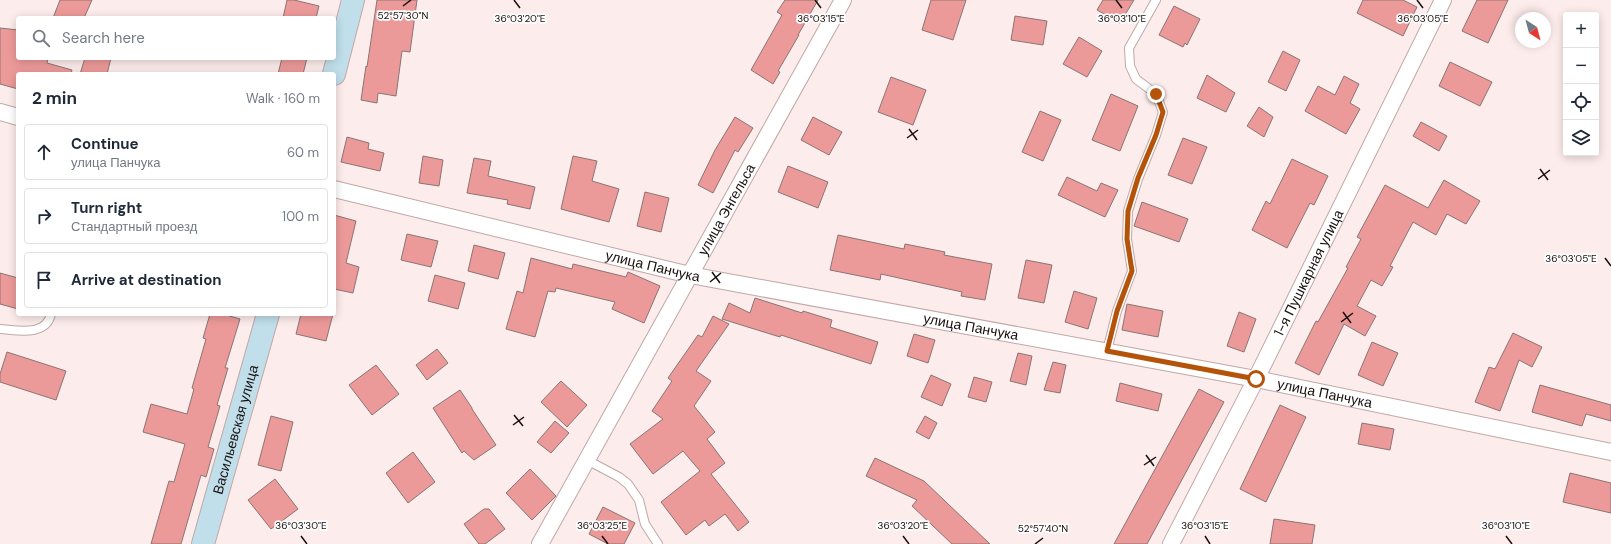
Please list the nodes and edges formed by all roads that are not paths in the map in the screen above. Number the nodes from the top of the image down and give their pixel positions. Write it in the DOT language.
graph roads {
  1 [pos="353,0"];
  2 [pos="844,0"];
  3 [pos="1156,0"];
  4 [pos="1443,0"];
  5 [pos="335,72"];
  6 [pos="0,112"];
  7 [pos="16,116"];
  8 [pos="336,189"];
  9 [pos="690,275"];
  10 [pos="51,316"];
  11 [pos="267,316"];
  12 [pos="0,329"];
  13 [pos="1107,351"];
  14 [pos="1256,379"];
  15 [pos="1611,452"];
  16 [pos="587,460"];
  17 [pos="203,544"];
  18 [pos="540,544"];
  19 [pos="658,544"];
  20 [pos="1171,544"];
  1 -- 5 [label="main road"];
  2 -- 9 [label="street, улица Энгельса"];
  3 -- 13 [label="lane"];
  4 -- 14 [label="street, 1-я Пушкарная улица"];
  6 -- 7 [label="street"];
  8 -- 9 [label="street, улица Панчука"];
  9 -- 13 [label="street, улица Панчука"];
  9 -- 16 [label="street, улица Энгельса"];
  10 -- 12 [label="lane"];
  11 -- 17 [label="main road, Васильевская улица"];
  13 -- 14 [label="street, улица Панчука"];
  14 -- 15 [label="street, улица Панчука"];
  14 -- 20 [label="street, 1-я Пушкарная улица"];
  16 -- 18 [label="street, улица Энгельса"];
  16 -- 19 [label="lane"];
}
